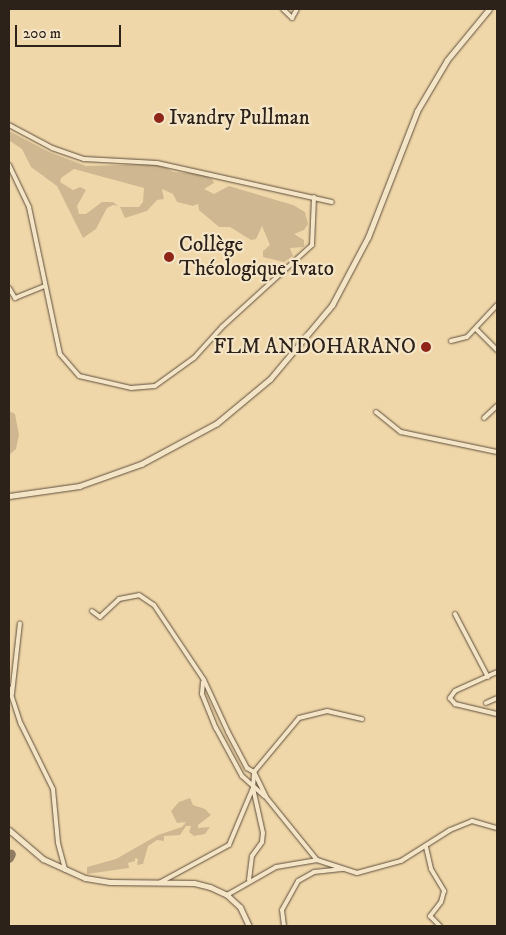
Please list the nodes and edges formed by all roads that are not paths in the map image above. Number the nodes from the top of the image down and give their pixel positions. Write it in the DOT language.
graph roads {
  1 [pos="283,9"];
  2 [pos="297,9"];
  3 [pos="489,9"];
  4 [pos="9,126"];
  5 [pos="9,164"];
  6 [pos="314,197"];
  7 [pos="332,202"];
  8 [pos="46,286"];
  9 [pos="9,288"];
  10 [pos="497,305"];
  11 [pos="476,329"];
  12 [pos="451,341"];
  13 [pos="497,350"];
  14 [pos="497,406"];
  15 [pos="376,412"];
  16 [pos="484,418"];
  17 [pos="497,452"];
  18 [pos="9,496"];
  19 [pos="92,611"];
  20 [pos="455,614"];
  21 [pos="20,623"];
  22 [pos="497,672"];
  23 [pos="488,677"];
  24 [pos="204,680"];
  25 [pos="9,688"];
  26 [pos="12,694"];
  27 [pos="497,698"];
  28 [pos="486,704"];
  29 [pos="497,714"];
  30 [pos="362,719"];
  31 [pos="254,772"];
  32 [pos="253,788"];
  33 [pos="266,797"];
  34 [pos="497,828"];
  35 [pos="9,830"];
  36 [pos="426,847"];
  37 [pos="318,860"];
  38 [pos="344,869"];
  39 [pos="65,870"];
  40 [pos="249,880"];
  41 [pos="159,883"];
  42 [pos="227,895"];
  43 [pos="249,926"];
  44 [pos="284,926"];
  45 [pos="440,926"];
  1 -- 2 [label="street"];
  3 -- 18 [label="main road"];
  4 -- 6 [label="street"];
  5 -- 8 [label="street"];
  6 -- 7 [label="street"];
  6 -- 8 [label="street"];
  8 -- 9 [label="street"];
  10 -- 11 [label="street"];
  11 -- 12 [label="street"];
  11 -- 13 [label="street"];
  14 -- 16 [label="street"];
  15 -- 17 [label="street"];
  19 -- 24 [label="street"];
  20 -- 23 [label="street"];
  21 -- 26 [label="street"];
  22 -- 23 [label="street"];
  23 -- 29 [label="street"];
  24 -- 31 [label="street"];
  24 -- 32 [label="street"];
  25 -- 26 [label="street"];
  26 -- 39 [label="street"];
  27 -- 28 [label="street"];
  30 -- 31 [label="street"];
  31 -- 32 [label="street"];
  31 -- 33 [label="street"];
  32 -- 33 [label="street"];
  32 -- 40 [label="street"];
  32 -- 41 [label="street"];
  33 -- 37 [label="street"];
  34 -- 36 [label="street"];
  35 -- 39 [label="main road"];
  36 -- 38 [label="street"];
  36 -- 45 [label="street"];
  37 -- 38 [label="street"];
  37 -- 40 [label="street"];
  38 -- 44 [label="street"];
  39 -- 41 [label="main road"];
  40 -- 42 [label="street"];
  41 -- 42 [label="main road"];
  42 -- 43 [label="main road"];
}
